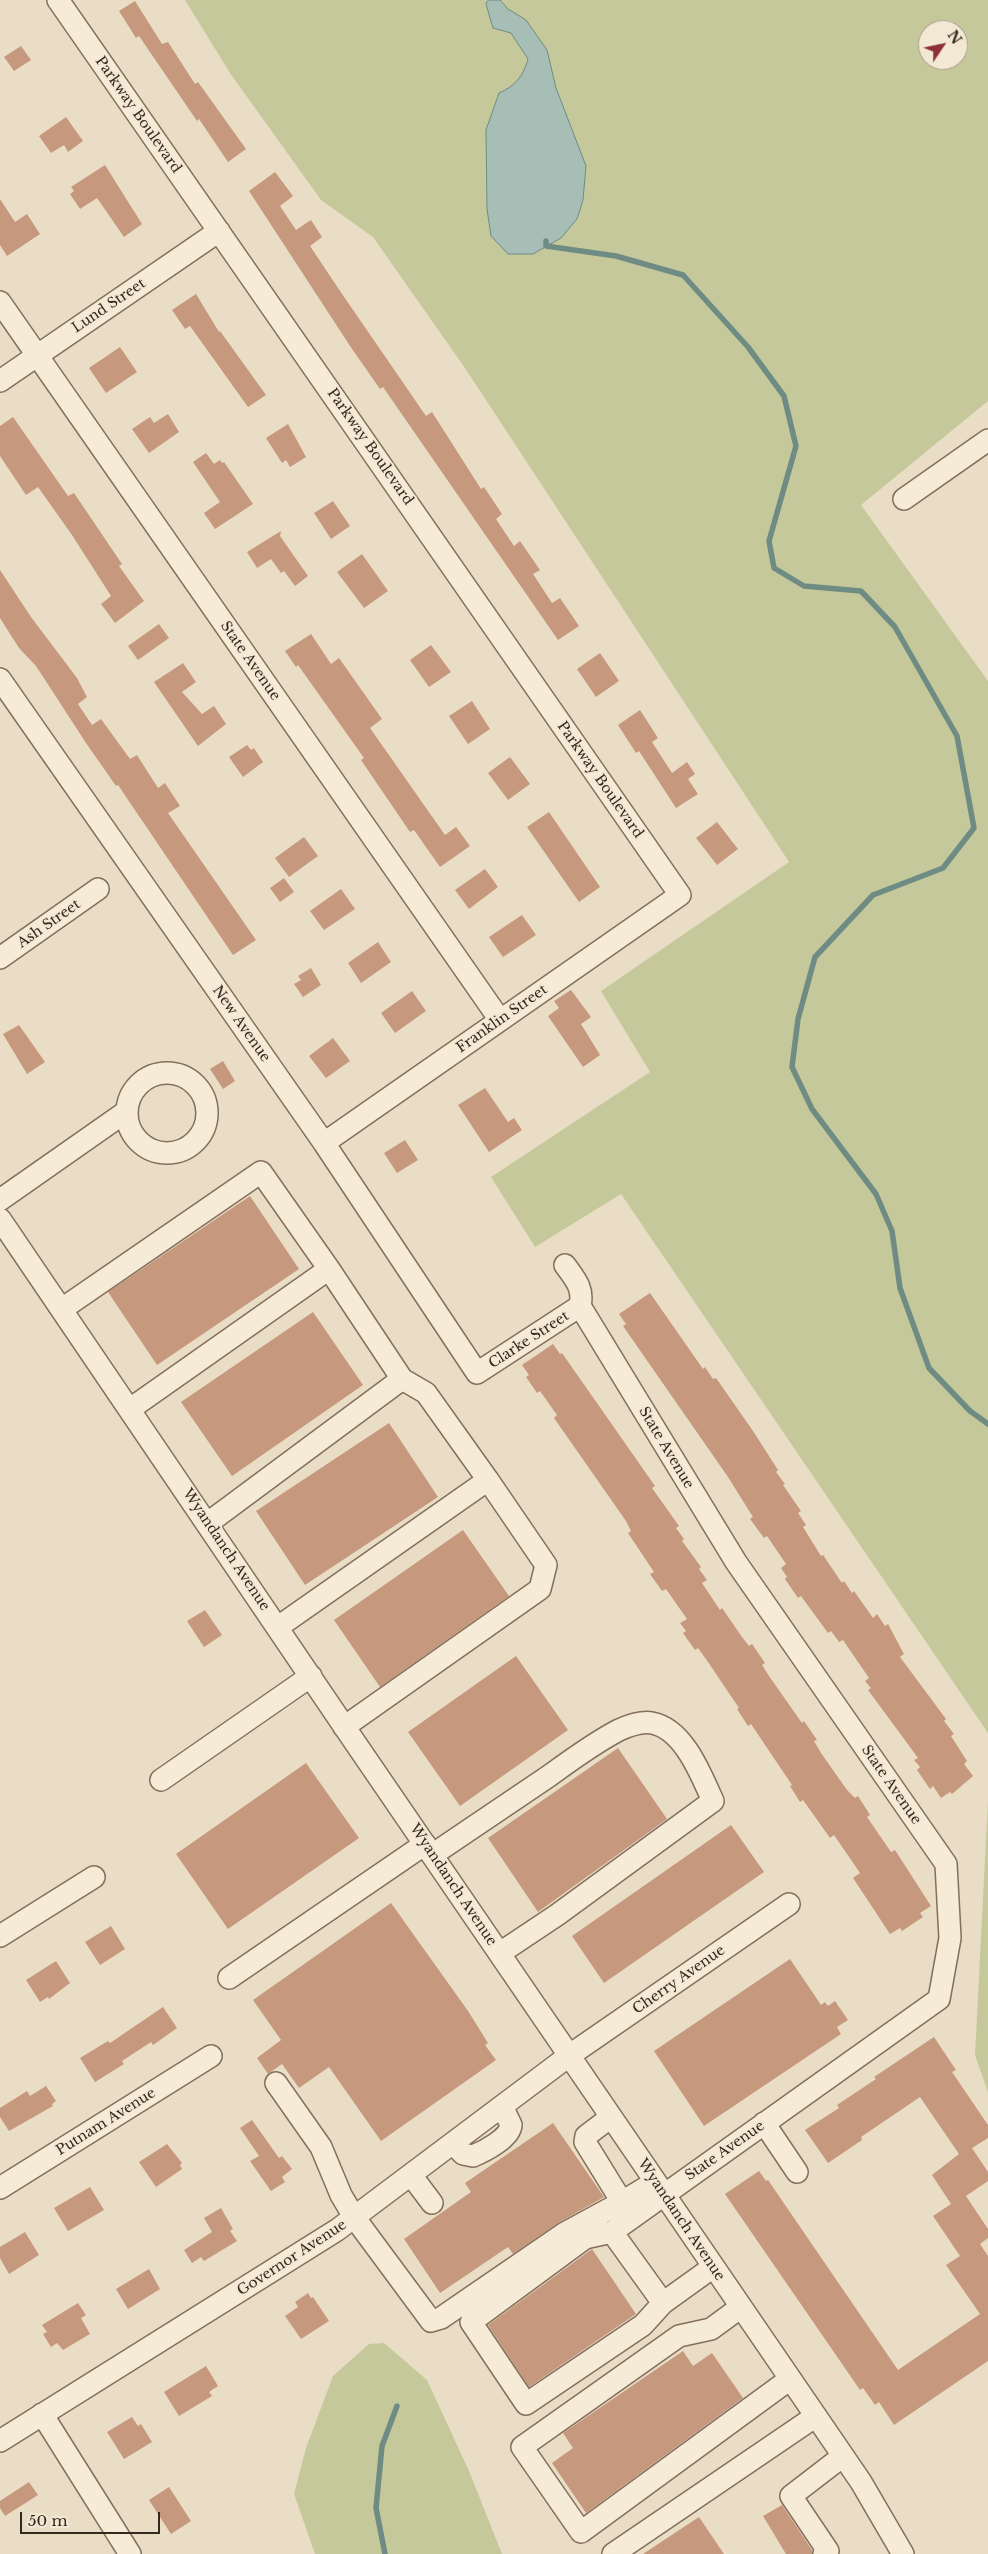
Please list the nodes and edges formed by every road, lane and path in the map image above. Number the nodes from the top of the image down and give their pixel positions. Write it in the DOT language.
graph roads {
  1 [pos="58,0"];
  2 [pos="218,230"];
  3 [pos="0,302"];
  4 [pos="37,355"];
  5 [pos="0,381"];
  6 [pos="988,440"];
  7 [pos="904,499"];
  8 [pos="0,679"];
  9 [pos="98,889"];
  10 [pos="680,895"];
  11 [pos="0,958"];
  12 [pos="500,1020"];
  13 [pos="127,1111"];
  14 [pos="324,1143"];
  15 [pos="0,1200"];
  16 [pos="0,1219"];
  17 [pos="565,1265"];
  18 [pos="329,1269"];
  19 [pos="580,1306"];
  20 [pos="62,1309"];
  21 [pos="477,1374"];
  22 [pos="402,1379"];
  23 [pos="130,1409"];
  24 [pos="488,1480"];
  25 [pos="208,1523"];
  26 [pos="278,1627"];
  27 [pos="311,1676"];
  28 [pos="344,1727"];
  29 [pos="161,1780"];
  30 [pos="428,1849"];
  31 [pos="94,1877"];
  32 [pos="789,1904"];
  33 [pos="0,1936"];
  34 [pos="500,1953"];
  35 [pos="229,1978"];
  36 [pos="570,2055"];
  37 [pos="211,2056"];
  38 [pos="276,2082"];
  39 [pos="611,2117"];
  40 [pos="764,2124"];
  41 [pos="796,2172"];
  42 [pos="411,2175"];
  43 [pos="0,2188"];
  44 [pos="659,2188"];
  45 [pos="622,2202"];
  46 [pos="432,2203"];
  47 [pos="354,2217"];
  48 [pos="612,2232"];
  49 [pos="713,2267"];
  50 [pos="663,2303"];
  51 [pos="741,2307"];
  52 [pos="790,2379"];
  53 [pos="42,2414"];
  54 [pos="816,2416"];
  55 [pos="0,2441"];
  56 [pos="843,2456"];
  57 [pos="130,2554"];
  58 [pos="613,2554"];
  59 [pos="824,2554"];
  60 [pos="903,2554"];
  1 -- 2 [label="street, Parkway Boulevard"];
  2 -- 4 [label="street, Lund Street"];
  2 -- 10 [label="street, Parkway Boulevard"];
  3 -- 4 [label="street, State Avenue"];
  4 -- 5 [label="street, Lund Street"];
  4 -- 12 [label="street, State Avenue"];
  6 -- 7 [label="street"];
  8 -- 14 [label="street, New Avenue"];
  9 -- 11 [label="street, Ash Street"];
  10 -- 12 [label="street, Franklin Street"];
  12 -- 14 [label="street, Franklin Street"];
  13 -- 15 [label="street"];
  14 -- 21 [label="street, New Avenue"];
  16 -- 20 [label="street, Wyandanch Avenue"];
  17 -- 19 [label="street"];
  18 -- 20 [label="street"];
  18 -- 22 [label="street"];
  18 -- 23 [label="street"];
  19 -- 21 [label="street, Clarke Street"];
  19 -- 40 [label="street, State Avenue"];
  20 -- 23 [label="street, Wyandanch Avenue"];
  22 -- 24 [label="street"];
  22 -- 25 [label="street"];
  23 -- 25 [label="street, Wyandanch Avenue"];
  24 -- 26 [label="street"];
  24 -- 28 [label="street"];
  25 -- 26 [label="street, Wyandanch Avenue"];
  26 -- 27 [label="street, Wyandanch Avenue"];
  27 -- 28 [label="street, Wyandanch Avenue"];
  27 -- 29 [label="street"];
  28 -- 30 [label="street, Wyandanch Avenue"];
  30 -- 34 [label="street, Wyandanch Avenue"];
  30 -- 34 [label="street"];
  30 -- 35 [label="street"];
  31 -- 33 [label="street"];
  32 -- 36 [label="street, Cherry Avenue"];
  34 -- 36 [label="street, Wyandanch Avenue"];
  36 -- 39 [label="street, Wyandanch Avenue"];
  36 -- 42 [label="street, Governor Avenue"];
  37 -- 43 [label="street, Putnam Avenue"];
  38 -- 47 [label="street"];
  39 -- 44 [label="street, Wyandanch Avenue"];
  39 -- 45 [label="street"];
  40 -- 41 [label="street"];
  40 -- 44 [label="street, State Avenue"];
  42 -- 46 [label="street"];
  42 -- 47 [label="street, Governor Avenue"];
  44 -- 45 [label="street"];
  44 -- 48 [label="street"];
  44 -- 49 [label="street, Wyandanch Avenue"];
  45 -- 47 [label="street"];
  47 -- 53 [label="street, Governor Avenue"];
  48 -- 50 [label="street"];
  48 -- 50 [label="street"];
  49 -- 50 [label="street"];
  49 -- 51 [label="street, Wyandanch Avenue"];
  51 -- 52 [label="street, Wyandanch Avenue"];
  51 -- 52 [label="street"];
  52 -- 54 [label="street, Wyandanch Avenue"];
  53 -- 55 [label="street, Governor Avenue"];
  53 -- 57 [label="street"];
  54 -- 56 [label="street, Wyandanch Avenue"];
  54 -- 58 [label="street"];
  56 -- 59 [label="street"];
  56 -- 60 [label="street, Wyandanch Avenue"];
}
